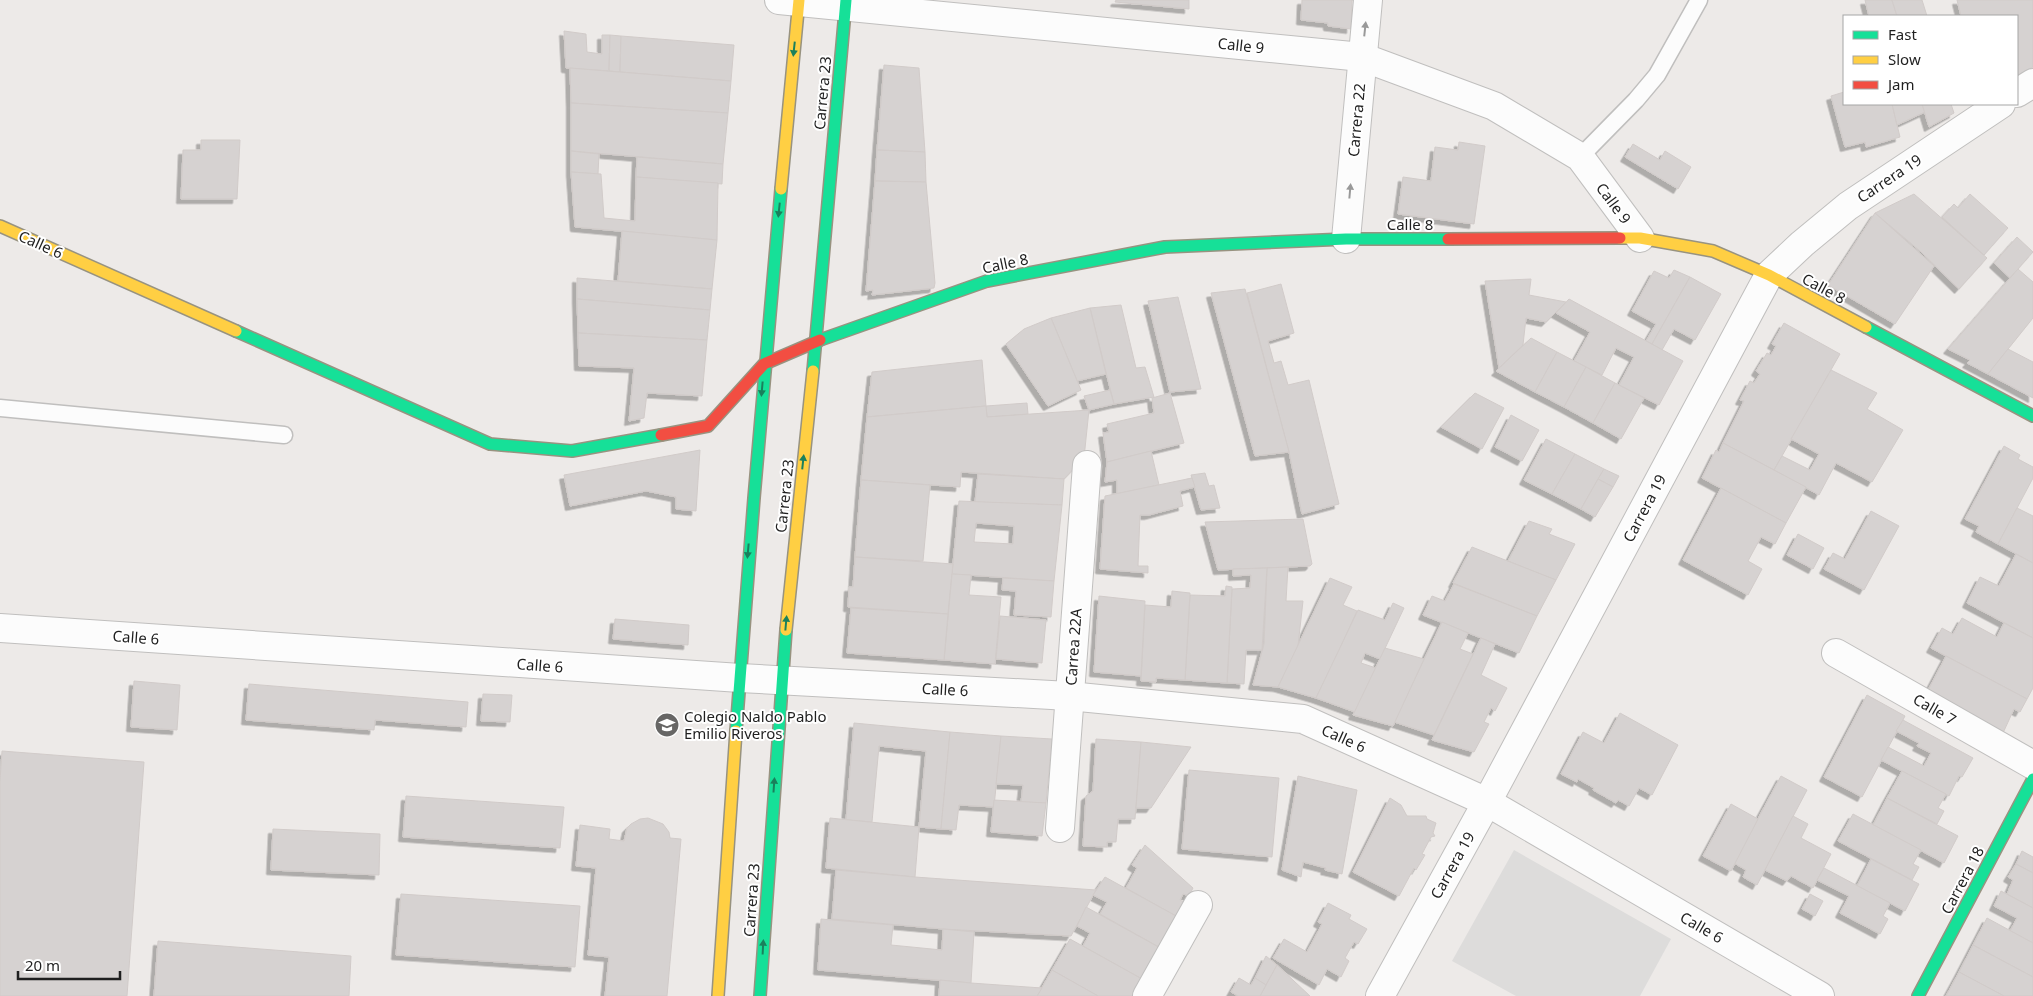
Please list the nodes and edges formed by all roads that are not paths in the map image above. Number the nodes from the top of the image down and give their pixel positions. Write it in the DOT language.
graph roads {
  1 [pos="1368,0"];
  2 [pos="1699,0"];
  3 [pos="792,1"];
  4 [pos="845,3"];
  5 [pos="1362,57"];
  6 [pos="2033,83"];
  7 [pos="2018,92"];
  8 [pos="2000,105"];
  9 [pos="1580,157"];
  10 [pos="0,226"];
  11 [pos="1640,238"];
  12 [pos="1346,240"];
  13 [pos="1769,275"];
  14 [pos="816,341"];
  15 [pos="764,364"];
  16 [pos="0,408"];
  17 [pos="2033,416"];
  18 [pos="284,435"];
  19 [pos="1087,465"];
  20 [pos="0,628"];
  21 [pos="1836,653"];
  22 [pos="740,678"];
  23 [pos="782,680"];
  24 [pos="1069,696"];
  25 [pos="2033,765"];
  26 [pos="2033,778"];
  27 [pos="1487,802"];
  28 [pos="1060,828"];
  29 [pos="1198,905"];
  30 [pos="718,996"];
  31 [pos="760,996"];
  32 [pos="1147,996"];
  33 [pos="1380,996"];
  34 [pos="1820,996"];
  35 [pos="1918,996"];
  5 -- 1 [label="street, Carrera 22, one-way"];
  2 -- 9 [label="lane"];
  3 -- 4 [label="street, Calle 9"];
  3 -- 15 [label="street, Carrera 23, one-way"];
  4 -- 5 [label="street, Calle 9"];
  4 -- 14 [label="street, Carrera 23"];
  5 -- 9 [label="street, Calle 9"];
  12 -- 5 [label="street, Carrera 22, one-way"];
  6 -- 7 [label="street"];
  8 -- 13 [label="street, Carrera 19"];
  9 -- 11 [label="street, Calle 9"];
  10 -- 15 [label="street, Calle 6"];
  11 -- 12 [label="street, Calle 8"];
  11 -- 13 [label="street, Calle 8"];
  12 -- 14 [label="street, Calle 8"];
  13 -- 17 [label="street, Calle 8"];
  13 -- 27 [label="street, Carrera 19"];
  14 -- 15 [label="street, Calle 8"];
  23 -- 14 [label="street, Carrera 23, one-way"];
  15 -- 22 [label="street, Carrera 23, one-way"];
  16 -- 18 [label="lane"];
  19 -- 24 [label="street, Carrea 22A"];
  20 -- 22 [label="street, Calle 6"];
  21 -- 25 [label="street, Calle 7"];
  22 -- 23 [label="street, Calle 6"];
  22 -- 30 [label="street, Carrera 23"];
  23 -- 24 [label="street, Calle 6"];
  31 -- 23 [label="street, Carrera 23, one-way"];
  24 -- 27 [label="street, Calle 6"];
  24 -- 28 [label="street, Carrea 22A"];
  26 -- 35 [label="street, Carrera 18"];
  27 -- 33 [label="street, Carrera 19"];
  27 -- 34 [label="street, Calle 6"];
  29 -- 32 [label="street"];
}
